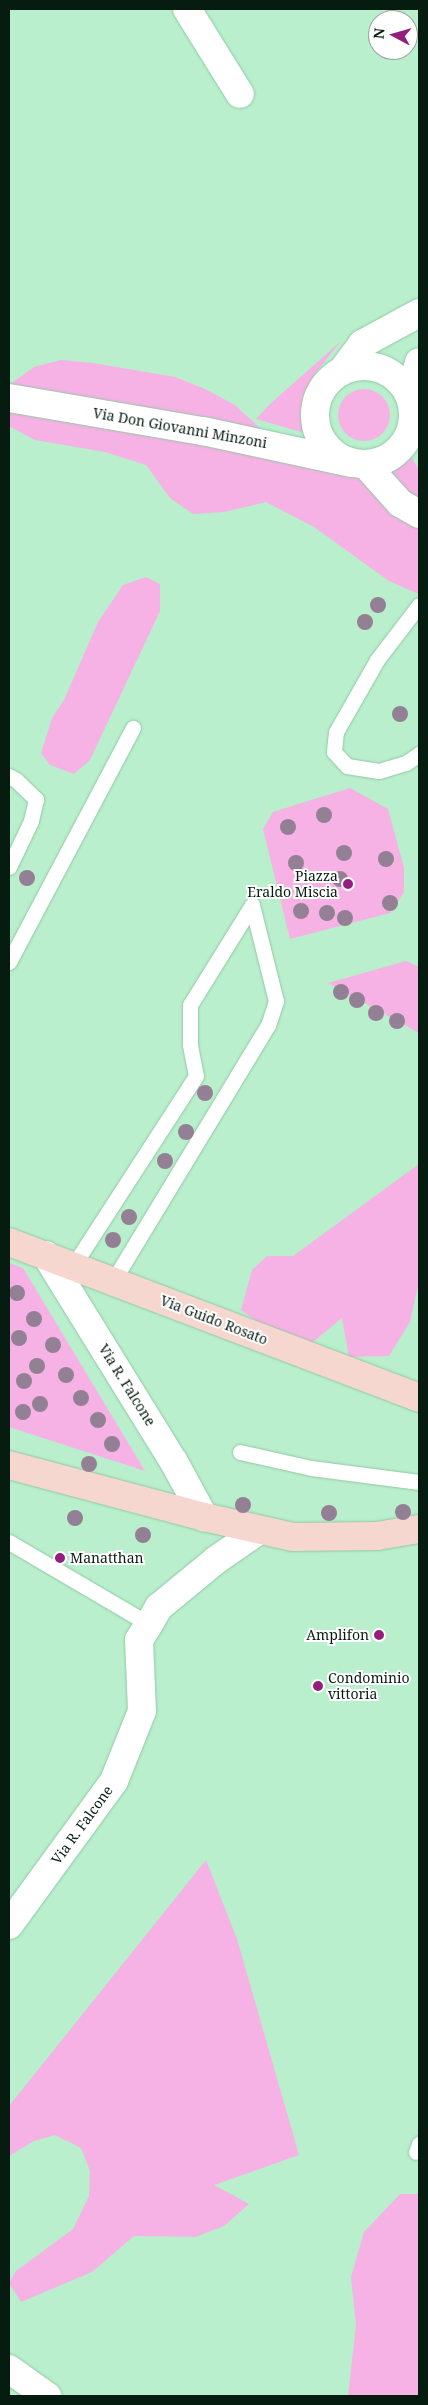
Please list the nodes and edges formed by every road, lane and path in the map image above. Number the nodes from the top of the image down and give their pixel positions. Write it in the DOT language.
graph roads {
  1 [pos="187,9"];
  2 [pos="240,94"];
  3 [pos="419,313"];
  4 [pos="419,362"];
  5 [pos="342,371"];
  6 [pos="410,396"];
  7 [pos="9,398"];
  8 [pos="416,433"];
  9 [pos="359,464"];
  10 [pos="419,514"];
  11 [pos="419,605"];
  12 [pos="133,728"];
  13 [pos="419,754"];
  14 [pos="9,776"];
  15 [pos="9,867"];
  16 [pos="9,962"];
  17 [pos="9,1242"];
  18 [pos="46,1255"];
  19 [pos="73,1266"];
  20 [pos="113,1281"];
  21 [pos="419,1398"];
  22 [pos="240,1452"];
  23 [pos="9,1465"];
  24 [pos="419,1482"];
  25 [pos="204,1517"];
  26 [pos="419,1528"];
  27 [pos="258,1531"];
  28 [pos="9,1542"];
  29 [pos="148,1624"];
  30 [pos="9,1925"];
  31 [pos="9,2369"];
  32 [pos="47,2396"];
  1 -- 2 [label="street"];
  3 -- 5 [label="street"];
  4 -- 6 [label="street"];
  5 -- 6 [label="street"];
  5 -- 9 [label="street"];
  6 -- 8 [label="street"];
  7 -- 9 [label="street, Via Don Giovanni Minzoni"];
  8 -- 9 [label="street"];
  9 -- 10 [label="street"];
  11 -- 13 [label="lane"];
  12 -- 16 [label="lane"];
  14 -- 15 [label="lane"];
  17 -- 18 [label="street, Via Guido Rosato"];
  18 -- 19 [label="street, Via Guido Rosato"];
  18 -- 25 [label="street, Via R. Falcone"];
  19 -- 20 [label="street, Via Guido Rosato"];
  19 -- 20 [label="lane"];
  20 -- 21 [label="street, Via Guido Rosato"];
  22 -- 24 [label="lane"];
  23 -- 25 [label="street"];
  25 -- 27 [label="street"];
  26 -- 27 [label="street"];
  27 -- 29 [label="street, Via R. Falcone"];
  28 -- 29 [label="lane"];
  29 -- 30 [label="street, Via R. Falcone"];
  31 -- 32 [label="street"];
}
